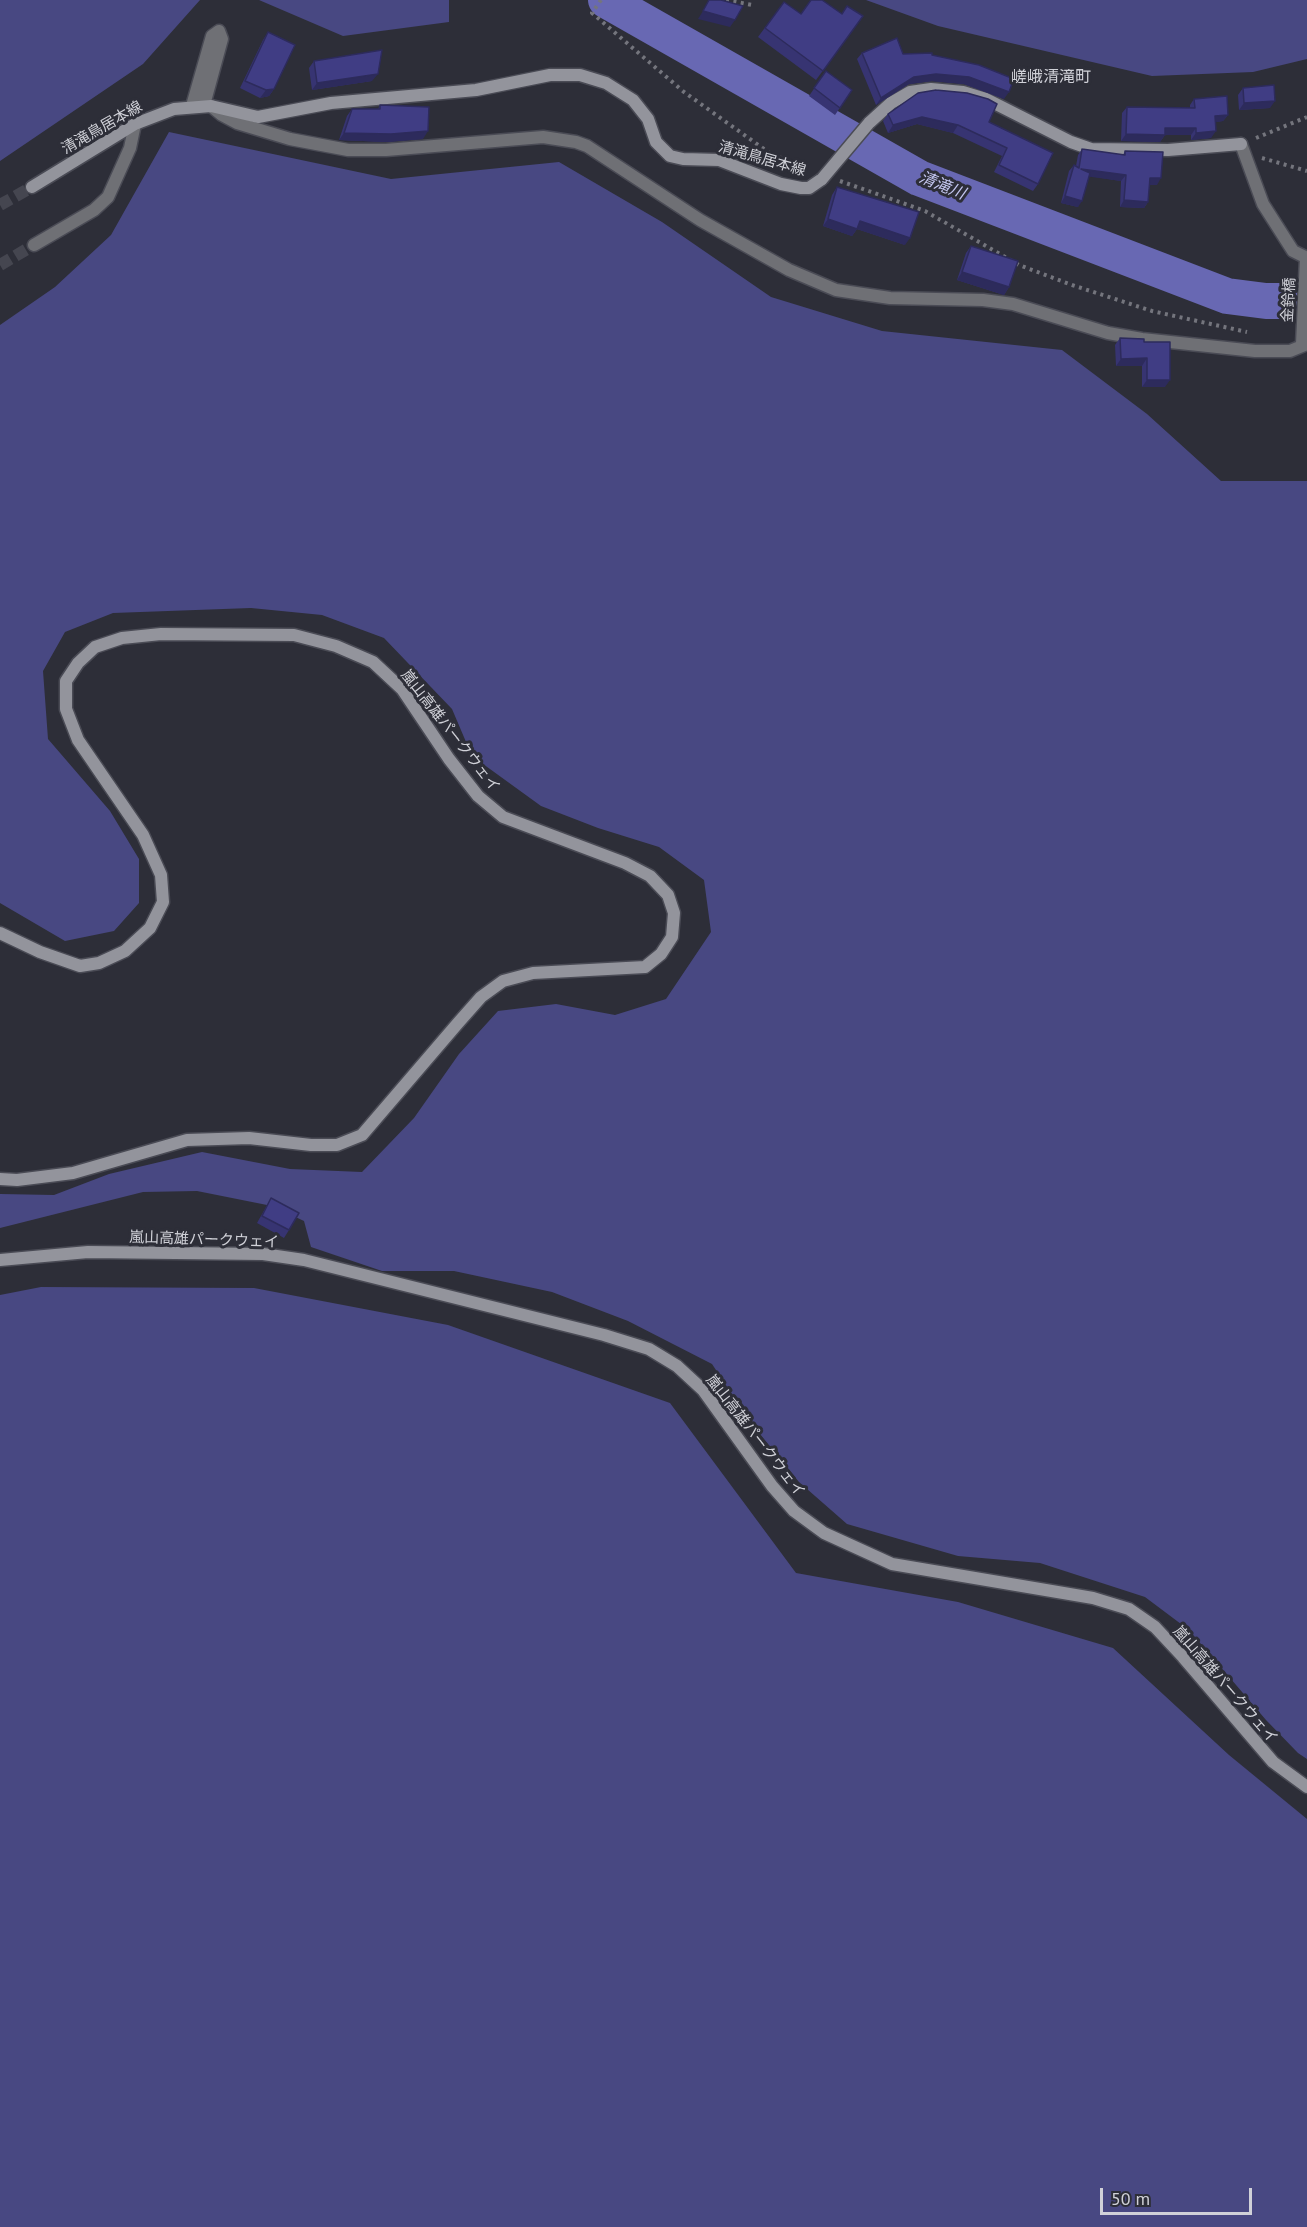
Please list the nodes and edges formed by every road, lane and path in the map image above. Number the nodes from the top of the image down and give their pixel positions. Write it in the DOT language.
graph roads {
  1 [pos="601,0"];
  2 [pos="726,0"];
  3 [pos="752,5"];
  4 [pos="203,106"];
  5 [pos="1307,117"];
  6 [pos="135,124"];
  7 [pos="1243,149"];
  8 [pos="782,162"];
  9 [pos="1307,171"];
  10 [pos="32,187"];
  11 [pos="880,193"];
  12 [pos="34,245"];
  13 [pos="1306,260"];
  14 [pos="1252,334"];
  15 [pos="1304,341"];
  16 [pos="0,933"];
  17 [pos="0,1179"];
  18 [pos="0,1260"];
  19 [pos="1307,1787"];
  1 -- 8 [label="path"];
  2 -- 3 [label="path"];
  4 -- 4 [label="street"];
  4 -- 6 [label="street, 清滝鳥居本線"];
  4 -- 7 [label="street, 清滝鳥居本線, bridge"];
  4 -- 15 [label="street"];
  5 -- 7 [label="path"];
  6 -- 10 [label="street, 清滝鳥居本線"];
  6 -- 12 [label="street"];
  7 -- 9 [label="path"];
  7 -- 13 [label="street"];
  11 -- 14 [label="path"];
  13 -- 15 [label="street, 金鈴橋"];
  16 -- 17 [label="street, 嵐山高雄パークウェイ"];
  18 -- 19 [label="street, 嵐山高雄パークウェイ"];
}
